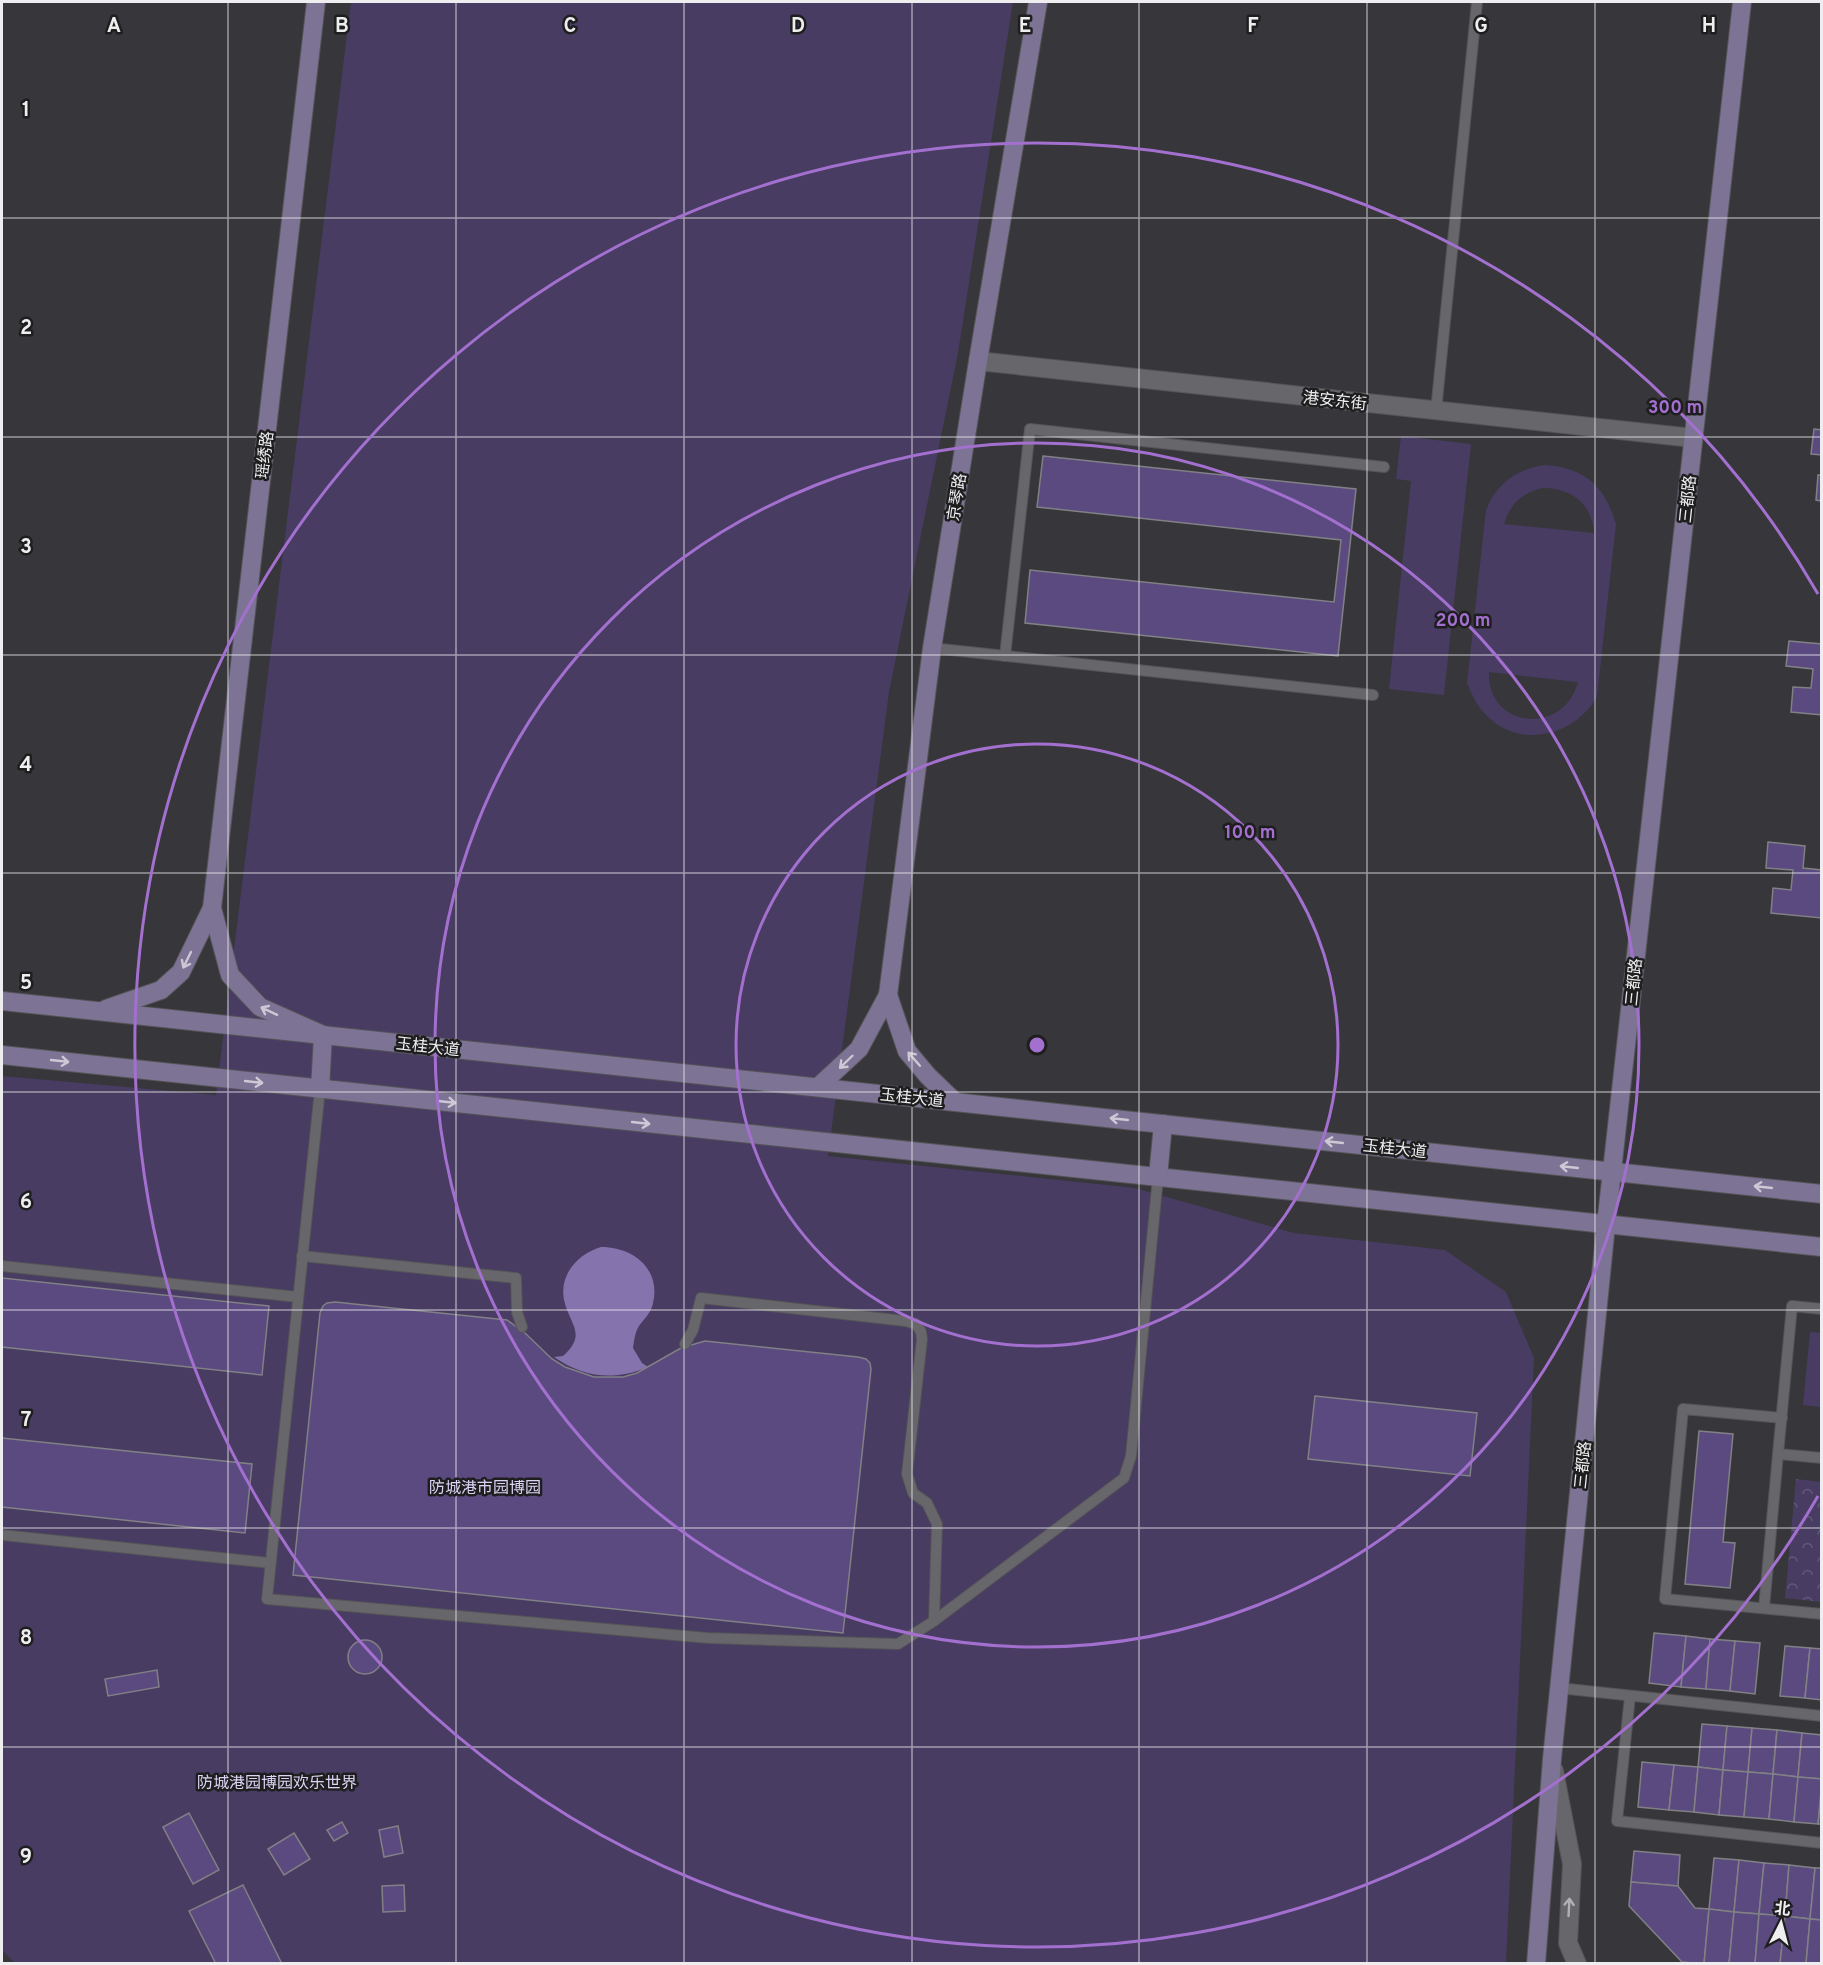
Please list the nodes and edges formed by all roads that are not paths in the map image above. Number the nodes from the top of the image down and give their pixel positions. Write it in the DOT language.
graph roads {
  1 [pos="316,2"];
  2 [pos="1038,2"];
  3 [pos="1477,2"];
  4 [pos="1742,2"];
  5 [pos="978,362"];
  6 [pos="1436,411"];
  7 [pos="1694,438"];
  8 [pos="1384,467"];
  9 [pos="932,648"];
  10 [pos="1005,656"];
  11 [pos="1373,695"];
  12 [pos="212,908"];
  13 [pos="888,995"];
  14 [pos="2,1001"];
  15 [pos="100,1011"];
  16 [pos="323,1035"];
  17 [pos="2,1055"];
  18 [pos="818,1087"];
  19 [pos="320,1089"];
  20 [pos="954,1101"];
  21 [pos="1163,1124"];
  22 [pos="1612,1171"];
  23 [pos="1158,1178"];
  24 [pos="1821,1194"];
  25 [pos="1606,1225"];
  26 [pos="1821,1247"];
  27 [pos="302,1256"];
  28 [pos="2,1266"];
  29 [pos="298,1297"];
  30 [pos="1821,1309"];
  31 [pos="522,1327"];
  32 [pos="685,1344"];
  33 [pos="1782,1418"];
  34 [pos="1778,1454"];
  35 [pos="1821,1458"];
  36 [pos="2,1535"];
  37 [pos="270,1563"];
  38 [pos="1764,1608"];
  39 [pos="1821,1614"];
  40 [pos="934,1621"];
  41 [pos="1559,1688"];
  42 [pos="1630,1696"];
  43 [pos="1821,1716"];
  44 [pos="1552,1759"];
  45 [pos="1821,1843"];
  46 [pos="1536,1964"];
  47 [pos="1576,1964"];
  1 -- 12 [label="main road, 瑶绣路"];
  2 -- 5 [label="main road, 京琴路"];
  3 -- 6 [label="lane"];
  4 -- 7 [label="main road, 三都路"];
  5 -- 6 [label="street, 港安东街"];
  5 -- 9 [label="main road, 京琴路"];
  6 -- 7 [label="street, 港安东街"];
  7 -- 22 [label="main road, 三都路"];
  8 -- 10 [label="lane"];
  9 -- 10 [label="lane"];
  9 -- 13 [label="main road, 京琴路"];
  10 -- 11 [label="lane"];
  12 -- 15 [label="main road, one-way"];
  16 -- 12 [label="main road, one-way"];
  13 -- 18 [label="main road, one-way"];
  20 -- 13 [label="main road, one-way"];
  14 -- 15 [label="main road, 玉桂大道"];
  15 -- 16 [label="main road, 玉桂大道"];
  16 -- 18 [label="main road, 玉桂大道"];
  16 -- 19 [label="main road"];
  17 -- 19 [label="main road, one-way"];
  18 -- 20 [label="main road, 玉桂大道"];
  19 -- 23 [label="main road, one-way"];
  19 -- 27 [label="lane"];
  21 -- 20 [label="main road, 玉桂大道, one-way"];
  22 -- 21 [label="main road, 玉桂大道, one-way"];
  21 -- 23 [label="main road"];
  24 -- 22 [label="main road, 玉桂大道, one-way"];
  22 -- 25 [label="main road, 三都路"];
  23 -- 25 [label="main road"];
  23 -- 40 [label="lane"];
  25 -- 26 [label="main road"];
  25 -- 41 [label="main road, 三都路"];
  27 -- 29 [label="lane"];
  27 -- 31 [label="lane"];
  28 -- 29 [label="lane"];
  29 -- 37 [label="lane"];
  30 -- 33 [label="lane"];
  32 -- 40 [label="lane"];
  33 -- 34 [label="lane"];
  33 -- 38 [label="lane"];
  34 -- 35 [label="lane"];
  34 -- 38 [label="lane"];
  36 -- 37 [label="lane"];
  37 -- 40 [label="lane"];
  38 -- 39 [label="lane"];
  41 -- 42 [label="lane"];
  41 -- 44 [label="main road, 三都路"];
  42 -- 43 [label="lane"];
  42 -- 45 [label="lane"];
  44 -- 46 [label="main road, 三都路"];
  47 -- 44 [label="street, one-way"];
}
